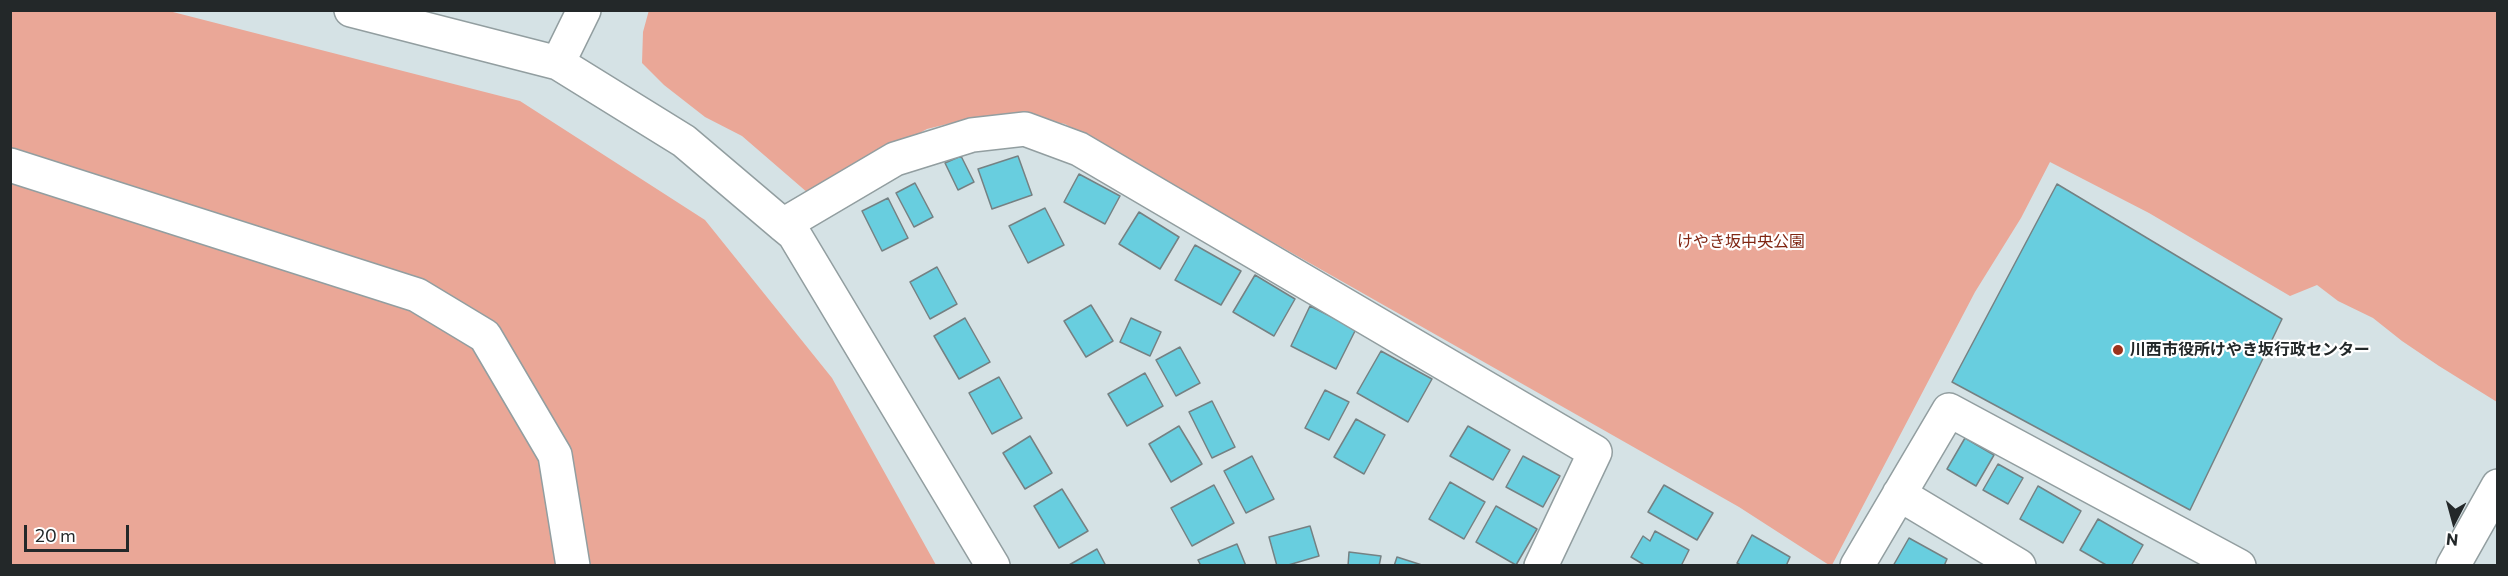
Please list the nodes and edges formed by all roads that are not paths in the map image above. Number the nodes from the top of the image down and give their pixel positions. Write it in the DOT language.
graph roads {
  1 [pos="351,10"];
  2 [pos="584,10"];
  3 [pos="558,63"];
  4 [pos="10,165"];
  5 [pos="783,225"];
  6 [pos="2498,486"];
  7 [pos="1899,494"];
  8 [pos="573,566"];
  9 [pos="993,566"];
  10 [pos="1541,566"];
  11 [pos="1857,566"];
  12 [pos="2019,566"];
  13 [pos="2239,566"];
  14 [pos="2453,566"];
  1 -- 3 [label="street"];
  2 -- 3 [label="street"];
  3 -- 5 [label="street"];
  4 -- 8 [label="street"];
  5 -- 9 [label="street"];
  5 -- 10 [label="street"];
  6 -- 14 [label="street"];
  7 -- 11 [label="street"];
  7 -- 12 [label="street"];
  7 -- 13 [label="street"];
}
